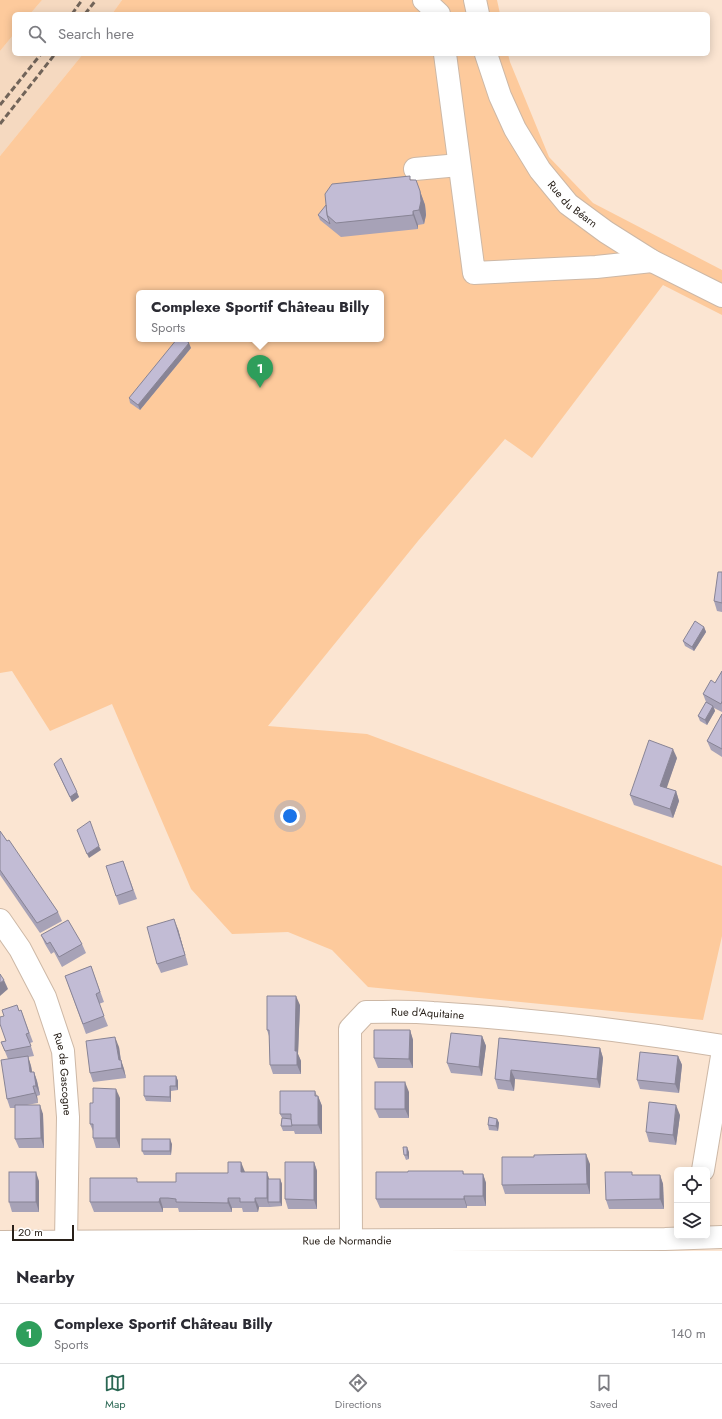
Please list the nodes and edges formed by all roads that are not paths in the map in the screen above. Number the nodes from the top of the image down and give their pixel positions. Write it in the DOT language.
graph roads {
  1 [pos="424,0"];
  2 [pos="475,0"];
  3 [pos="437,12"];
  4 [pos="478,12"];
  5 [pos="444,56"];
  6 [pos="487,56"];
  7 [pos="460,165"];
  8 [pos="415,169"];
  9 [pos="652,261"];
  10 [pos="722,296"];
  11 [pos="0,920"];
  12 [pos="722,1046"];
  13 [pos="722,1056"];
  14 [pos="704,1167"];
  15 [pos="722,1237"];
  16 [pos="351,1240"];
  17 [pos="693,1241"];
  18 [pos="0,1242"];
  19 [pos="66,1242"];
  1 -- 3 [label="street"];
  2 -- 4 [label="street"];
  5 -- 7 [label="street"];
  6 -- 9 [label="street, Rue du Béarn"];
  7 -- 8 [label="street"];
  7 -- 9 [label="street"];
  9 -- 10 [label="street, Rue du Béarn"];
  11 -- 19 [label="street, Rue de Gascogne"];
  12 -- 16 [label="street, Rue d'Aquitaine"];
  13 -- 14 [label="street"];
  15 -- 17 [label="street, Rue de Normandie"];
  16 -- 17 [label="street, Rue de Normandie"];
  16 -- 19 [label="street, Rue de Normandie"];
  18 -- 19 [label="street, Rue de Normandie"];
}
